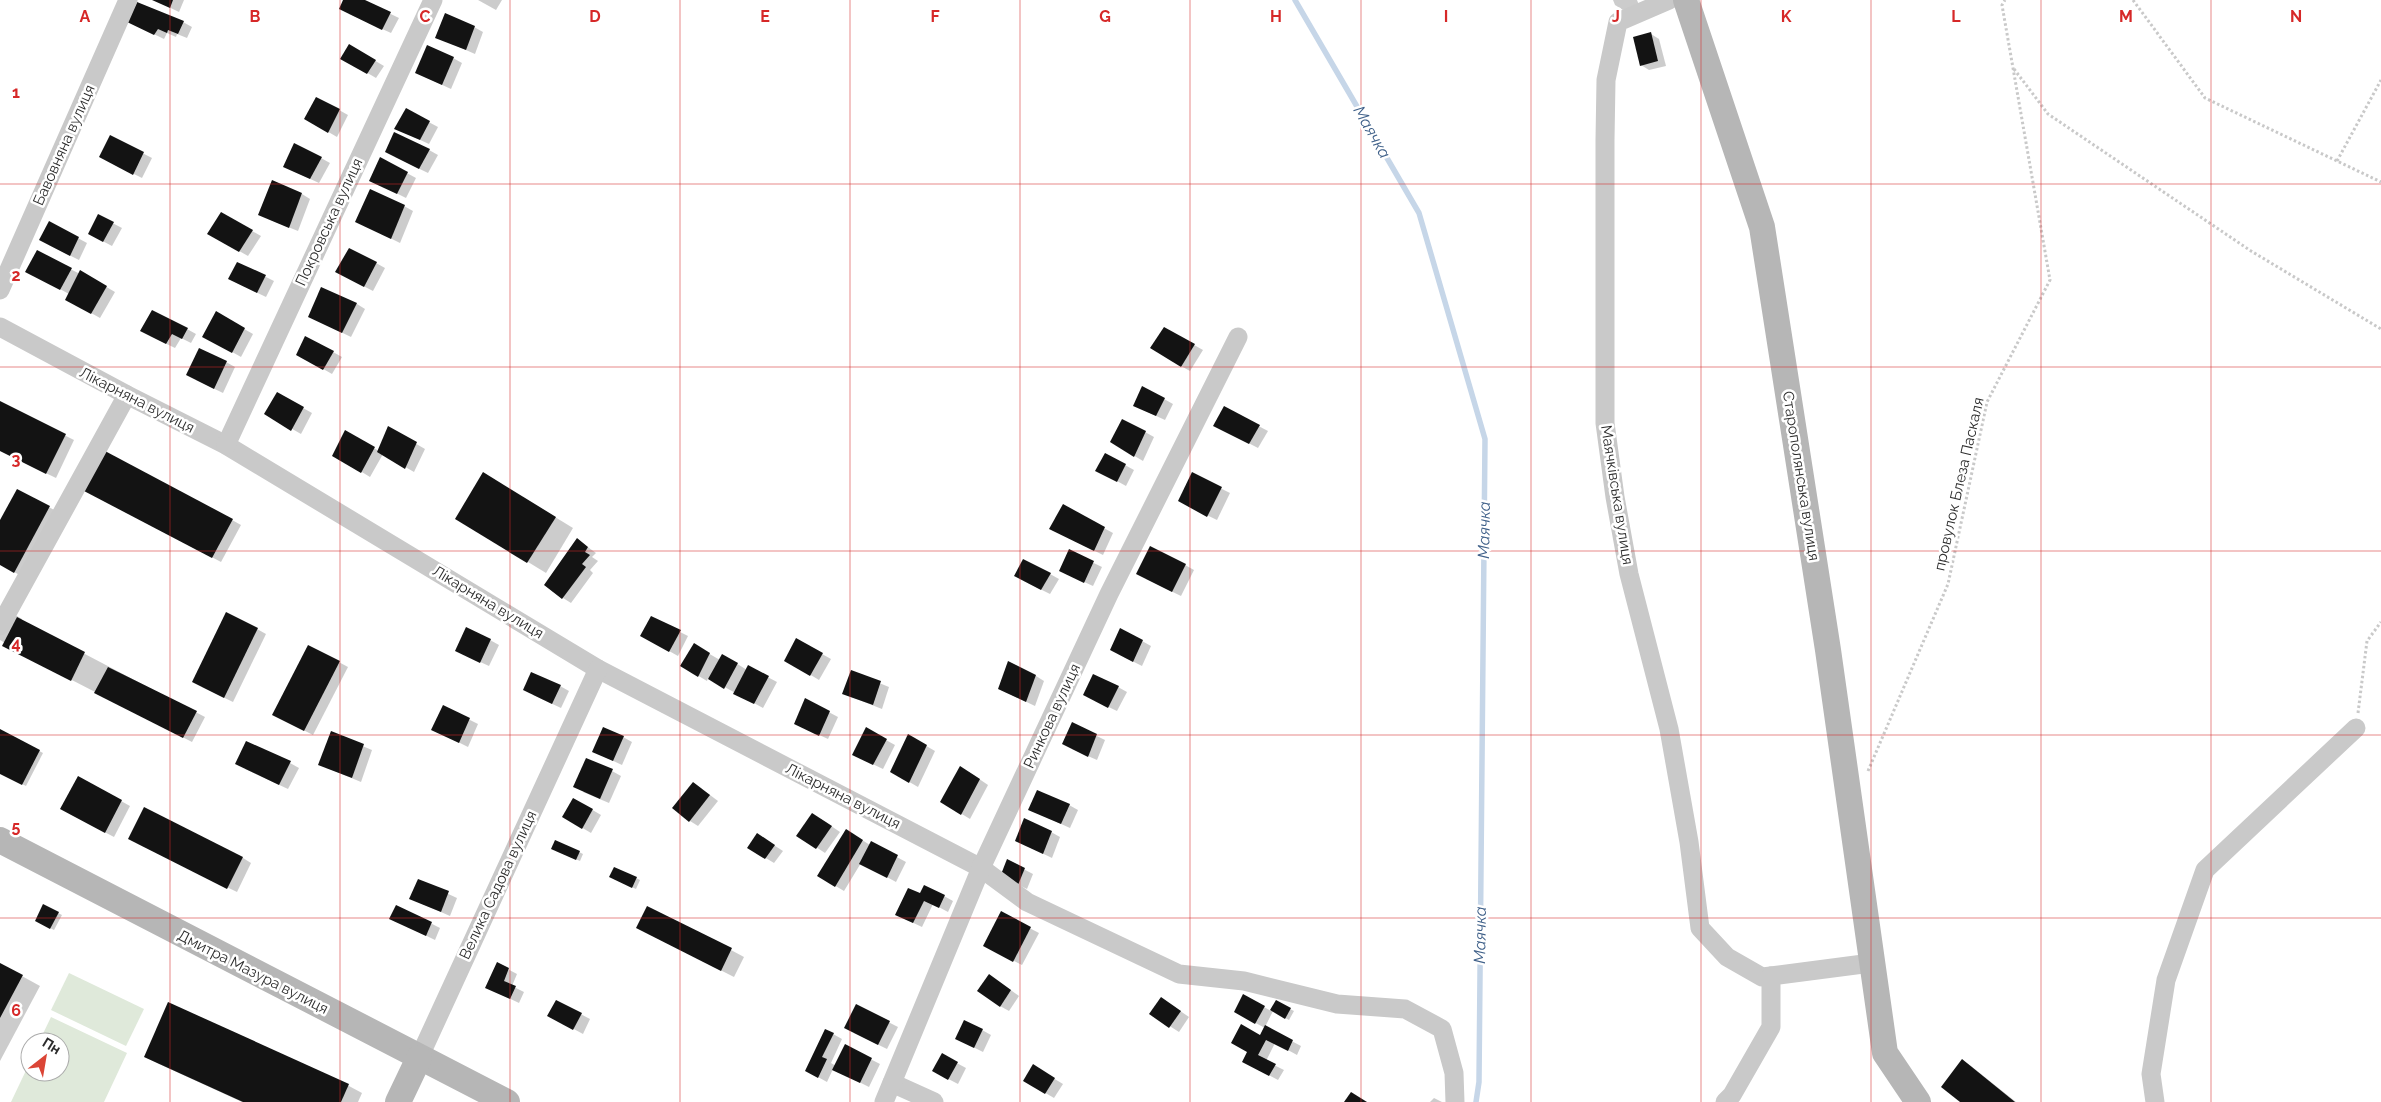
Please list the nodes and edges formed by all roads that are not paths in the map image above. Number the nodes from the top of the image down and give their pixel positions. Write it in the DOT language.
graph roads {
  1 [pos="128,0"];
  2 [pos="433,0"];
  3 [pos="1669,0"];
  4 [pos="1686,0"];
  5 [pos="0,290"];
  6 [pos="0,327"];
  7 [pos="1238,338"];
  8 [pos="127,395"];
  9 [pos="226,445"];
  10 [pos="0,626"];
  11 [pos="598,668"];
  12 [pos="2356,728"];
  13 [pos="0,840"];
  14 [pos="981,868"];
  15 [pos="1871,963"];
  16 [pos="1771,976"];
  17 [pos="419,1058"];
  18 [pos="892,1083"];
  19 [pos="398,1102"];
  20 [pos="507,1102"];
  21 [pos="884,1102"];
  22 [pos="934,1102"];
  23 [pos="1455,1102"];
  24 [pos="1725,1102"];
  25 [pos="1918,1102"];
  26 [pos="2155,1102"];
  1 -- 5 [label="street, Бавовняна вулиця"];
  2 -- 9 [label="street, Покровська вулиця"];
  3 -- 16 [label="street, Маячківська вулиця"];
  4 -- 15 [label="street, Старополянська вулиця"];
  6 -- 8 [label="street, Лікарняна вулиця"];
  7 -- 14 [label="street, Ринкова вулиця"];
  8 -- 9 [label="street, Лікарняна вулиця"];
  8 -- 10 [label="street"];
  9 -- 11 [label="street, Лікарняна вулиця"];
  11 -- 14 [label="street, Лікарняна вулиця"];
  11 -- 17 [label="street, Велика Садова вулиця"];
  12 -- 26 [label="street"];
  13 -- 17 [label="street, Дмитра Мазура вулиця"];
  14 -- 18 [label="street, Ринкова вулиця"];
  14 -- 23 [label="street, Лікарняна вулиця"];
  15 -- 16 [label="street"];
  15 -- 25 [label="street, Старополянська вулиця"];
  16 -- 24 [label="street"];
  17 -- 19 [label="street, Велика Садова вулиця"];
  17 -- 20 [label="street, Дмитра Мазура вулиця"];
  18 -- 21 [label="street, Ринкова вулиця"];
  18 -- 22 [label="street"];
}
